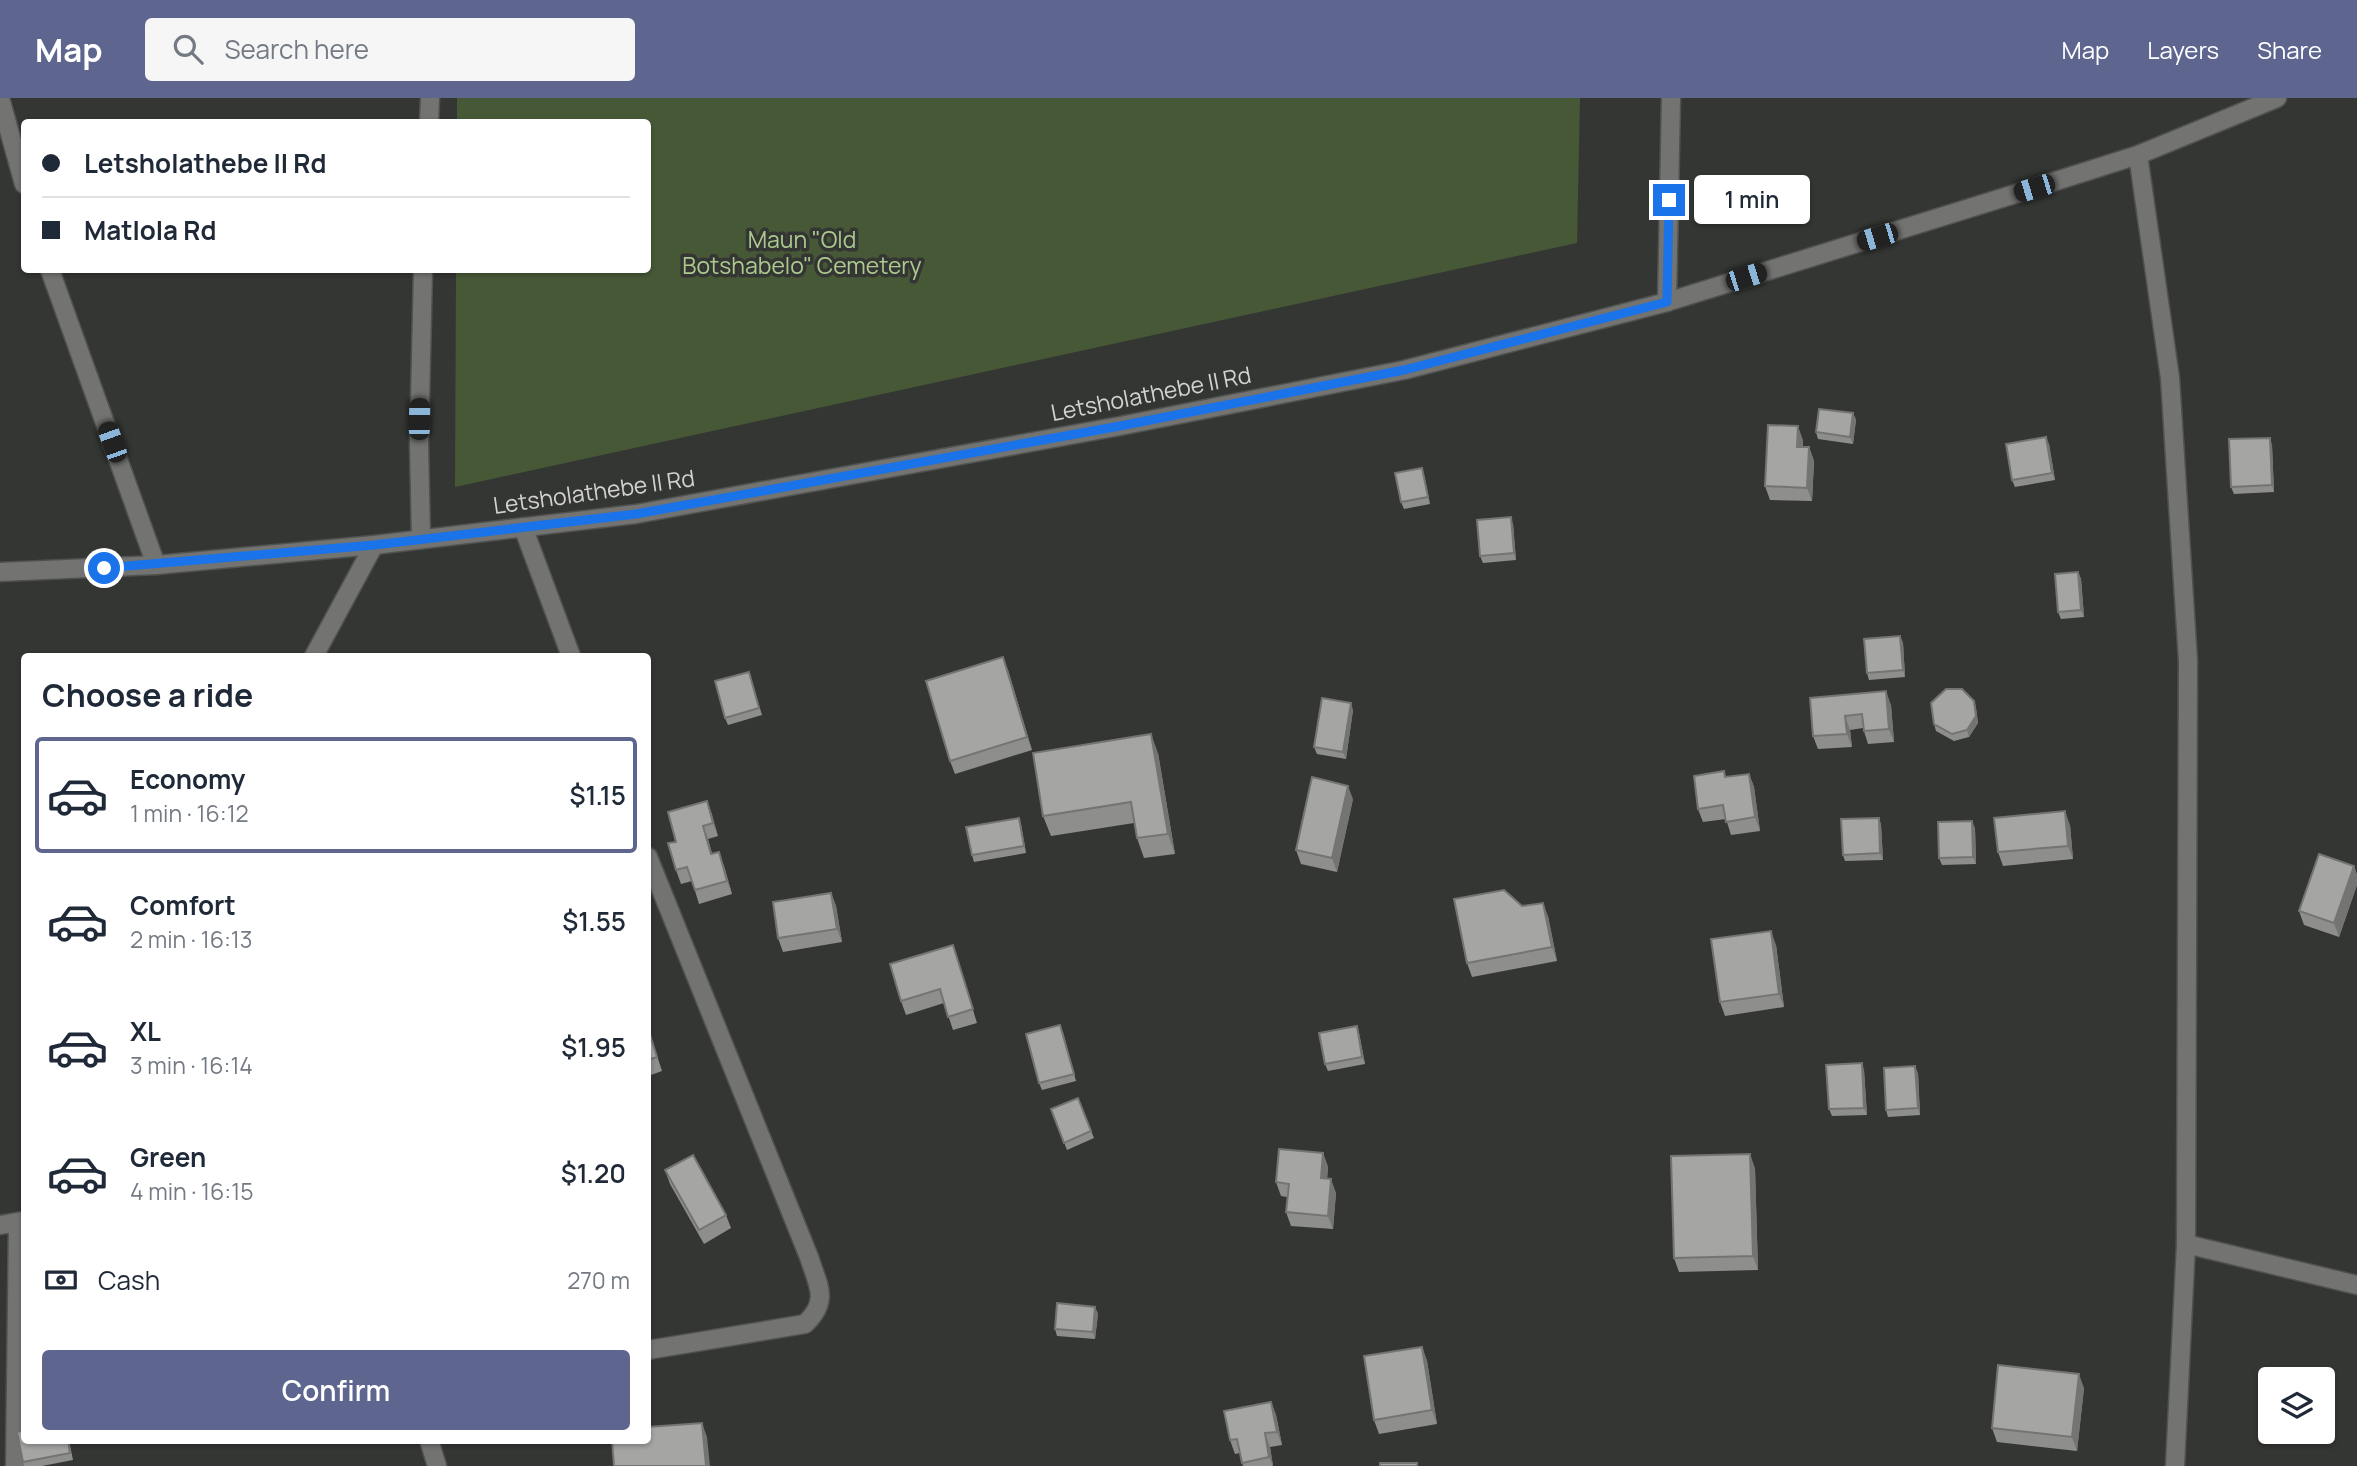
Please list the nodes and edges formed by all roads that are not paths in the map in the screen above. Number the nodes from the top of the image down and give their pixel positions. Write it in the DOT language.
graph roads {
  1 [pos="0,98"];
  2 [pos="430,98"];
  3 [pos="1671,98"];
  4 [pos="2277,98"];
  5 [pos="429,119"];
  6 [pos="2138,155"];
  7 [pos="21,173"];
  8 [pos="51,273"];
  9 [pos="423,273"];
  10 [pos="1667,302"];
  11 [pos="523,527"];
  12 [pos="421,539"];
  13 [pos="374,545"];
  14 [pos="156,565"];
  15 [pos="0,572"];
  16 [pos="316,653"];
  17 [pos="570,653"];
  18 [pos="651,865"];
  19 [pos="14,1223"];
  20 [pos="2186,1244"];
  21 [pos="2357,1285"];
  22 [pos="651,1350"];
  23 [pos="430,1444"];
  24 [pos="15,1466"];
  25 [pos="437,1466"];
  26 [pos="2175,1466"];
  1 -- 7 [label="street"];
  2 -- 5 [label="street"];
  3 -- 10 [label="street"];
  4 -- 6 [label="street, Letsholathebe II Rd"];
  6 -- 10 [label="street, Letsholathebe II Rd"];
  6 -- 20 [label="street"];
  8 -- 14 [label="street"];
  9 -- 12 [label="street"];
  10 -- 11 [label="street, Letsholathebe II Rd"];
  11 -- 12 [label="street, Letsholathebe II Rd"];
  11 -- 17 [label="street"];
  12 -- 13 [label="street, Letsholathebe II Rd"];
  13 -- 14 [label="street, Letsholathebe II Rd"];
  13 -- 16 [label="street"];
  14 -- 15 [label="street, Letsholathebe II Rd"];
  18 -- 22 [label="street"];
  19 -- 24 [label="street"];
  20 -- 21 [label="street"];
  20 -- 26 [label="street"];
  23 -- 25 [label="street"];
}
